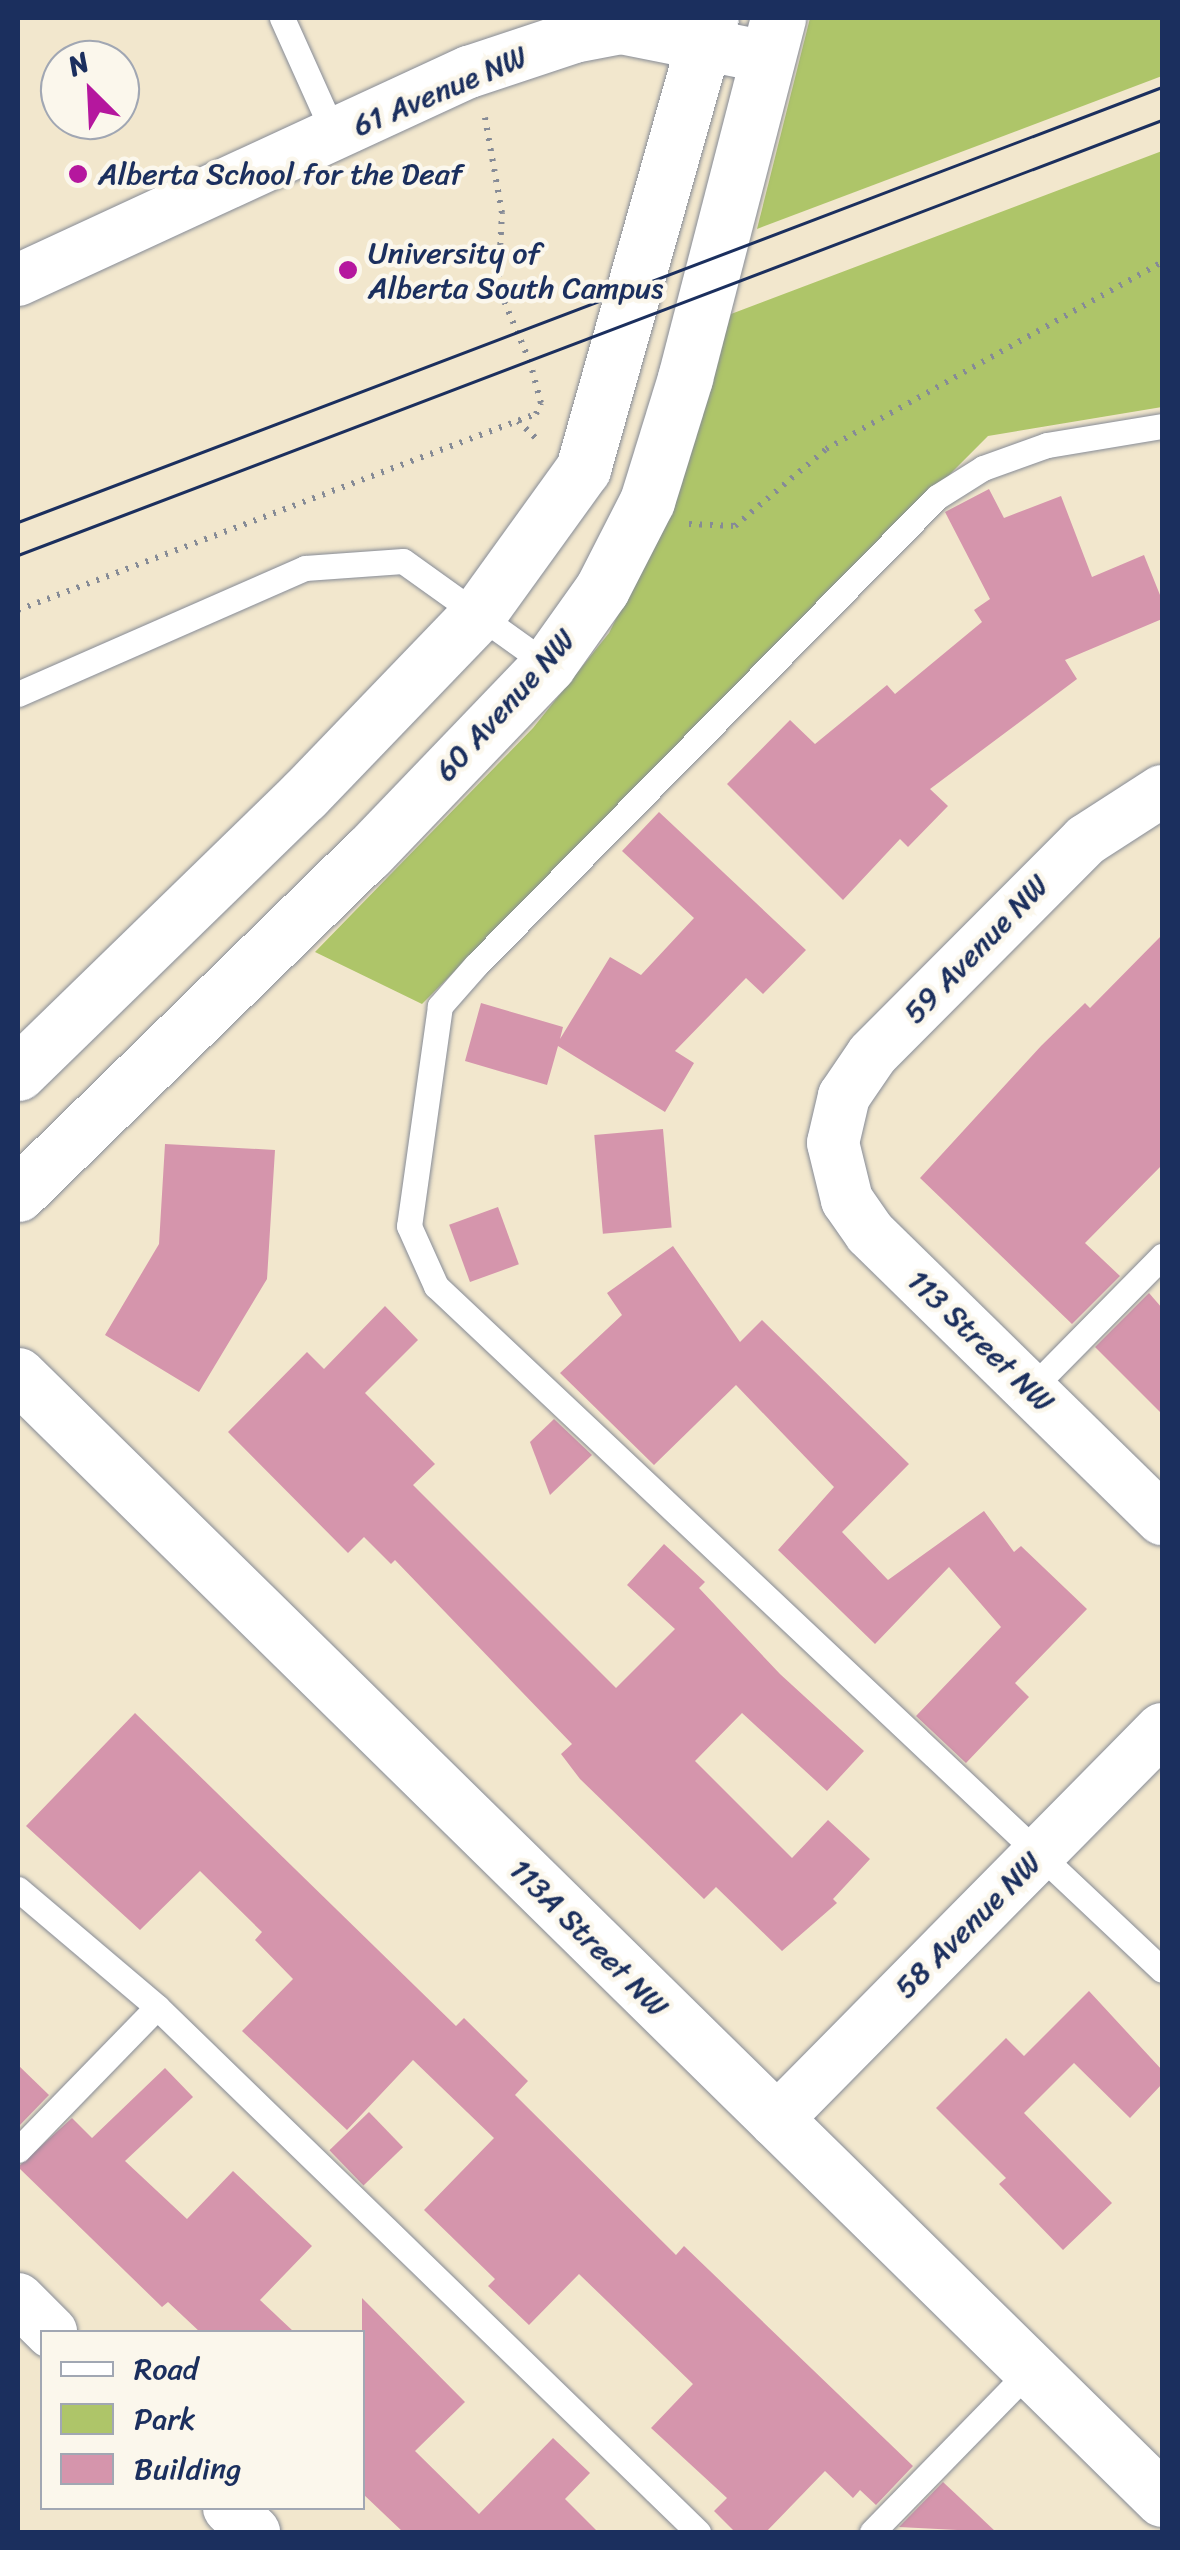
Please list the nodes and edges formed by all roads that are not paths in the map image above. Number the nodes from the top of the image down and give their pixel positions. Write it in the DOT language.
graph roads {
  1 [pos="282,18"];
  2 [pos="708,29"];
  3 [pos="773,37"];
  4 [pos="335,136"];
  5 [pos="18,280"];
  6 [pos="1162,426"];
  7 [pos="479,613"];
  8 [pos="548,666"];
  9 [pos="18,694"];
  10 [pos="1162,791"];
  11 [pos="18,1073"];
  12 [pos="833,1143"];
  13 [pos="18,1194"];
  14 [pos="1162,1256"];
  15 [pos="18,1375"];
  16 [pos="1031,1389"];
  17 [pos="1162,1520"];
  18 [pos="1162,1730"];
  19 [pos="1042,1850"];
  20 [pos="18,1889"];
  21 [pos="1162,1970"];
  22 [pos="157,2007"];
  23 [pos="774,2122"];
  24 [pos="18,2150"];
  25 [pos="18,2299"];
  26 [pos="49,2330"];
  27 [pos="1030,2370"];
  28 [pos="1162,2499"];
  29 [pos="230,2510"];
  30 [pos="254,2532"];
  31 [pos="698,2532"];
  32 [pos="872,2532"];
  1 -- 4 [label="lane"];
  2 -- 3 [label="street, 61 Avenue NW"];
  2 -- 4 [label="street, 61 Avenue NW"];
  2 -- 7 [label="street"];
  3 -- 8 [label="street, 60 Avenue NW"];
  4 -- 5 [label="street, 61 Avenue NW"];
  6 -- 19 [label="lane"];
  7 -- 8 [label="lane"];
  7 -- 9 [label="lane"];
  7 -- 11 [label="street"];
  8 -- 13 [label="street, 60 Avenue NW"];
  10 -- 12 [label="street, 59 Avenue NW"];
  12 -- 16 [label="street, 113 Street NW"];
  14 -- 16 [label="lane"];
  15 -- 23 [label="street, 113A Street NW"];
  16 -- 17 [label="street, 113 Street NW"];
  18 -- 19 [label="street, 58 Avenue NW"];
  19 -- 21 [label="lane"];
  19 -- 23 [label="street, 58 Avenue NW"];
  20 -- 22 [label="lane"];
  22 -- 24 [label="lane"];
  22 -- 31 [label="lane"];
  23 -- 27 [label="street, 113A Street NW"];
  25 -- 26 [label="street"];
  27 -- 28 [label="street, 113A Street NW"];
  27 -- 32 [label="lane"];
  29 -- 30 [label="street"];
}
